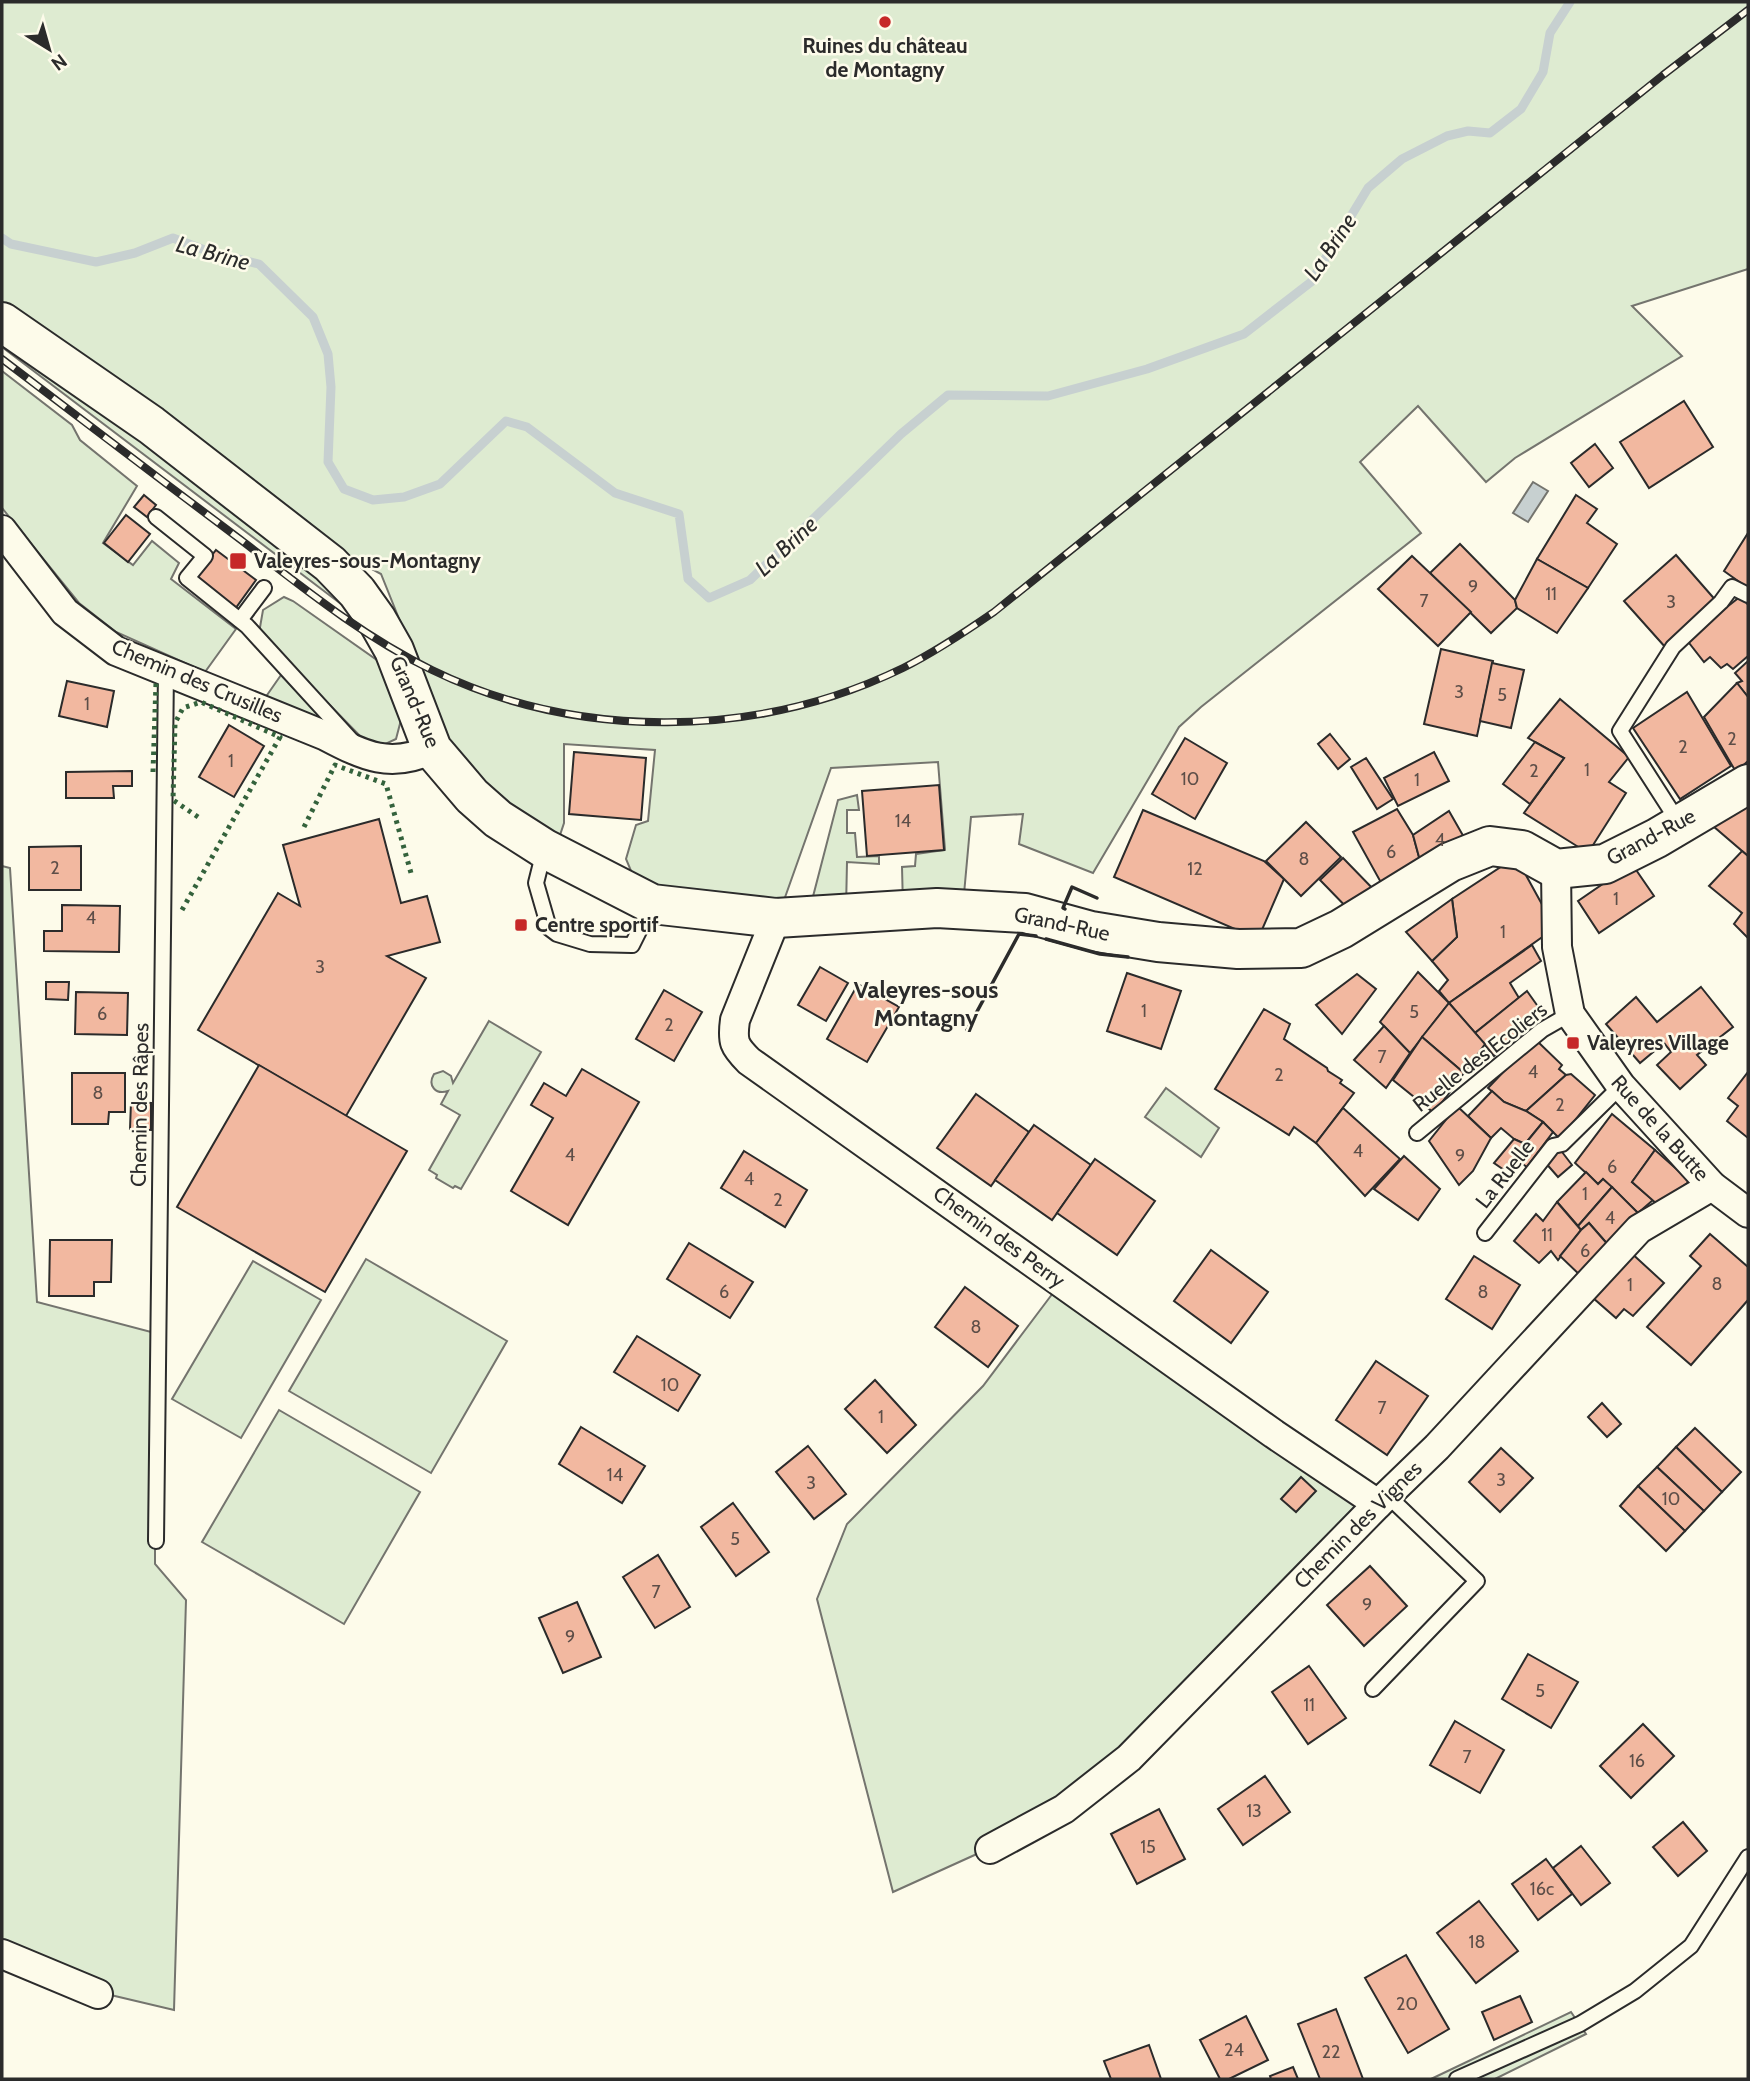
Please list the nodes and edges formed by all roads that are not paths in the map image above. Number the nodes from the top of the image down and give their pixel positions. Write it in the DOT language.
graph roads {
  1 [pos="2,322"];
  2 [pos="156,517"];
  3 [pos="2,530"];
  4 [pos="264,588"];
  5 [pos="1748,595"];
  6 [pos="240,620"];
  7 [pos="166,670"];
  8 [pos="432,749"];
  9 [pos="357,752"];
  10 [pos="1748,784"];
  11 [pos="1679,823"];
  12 [pos="545,849"];
  13 [pos="1556,869"];
  14 [pos="652,904"];
  15 [pos="776,918"];
  16 [pos="1570,1014"];
  17 [pos="1621,1086"];
  18 [pos="1417,1133"];
  19 [pos="1712,1186"];
  20 [pos="1748,1213"];
  21 [pos="1485,1233"];
  22 [pos="1382,1499"];
  23 [pos="156,1541"];
  24 [pos="1373,1689"];
  25 [pos="990,1849"];
  26 [pos="1748,1857"];
  27 [pos="2,1954"];
  28 [pos="98,1994"];
  29 [pos="1457,2079"];
  1 -- 8 [label="street, Grand-Rue"];
  2 -- 6 [label="lane"];
  3 -- 7 [label="street, Chemin des Crusilles"];
  4 -- 6 [label="lane"];
  5 -- 11 [label="lane"];
  6 -- 9 [label="lane"];
  7 -- 9 [label="street, Chemin des Crusilles"];
  7 -- 23 [label="lane, Chemin des Râpes"];
  8 -- 9 [label="street, Chemin des Crusilles"];
  8 -- 12 [label="street, Grand-Rue"];
  10 -- 11 [label="street, Grand-Rue"];
  11 -- 13 [label="street, Grand-Rue"];
  12 -- 14 [label="street, Grand-Rue"];
  12 -- 14 [label="lane"];
  13 -- 15 [label="street, Grand-Rue"];
  13 -- 16 [label="street, Rue de la Butte"];
  14 -- 15 [label="street, Grand-Rue"];
  15 -- 22 [label="street, Chemin des Perry"];
  16 -- 17 [label="street, Rue de la Butte"];
  16 -- 18 [label="lane, Ruelle des Ecoliers"];
  17 -- 19 [label="street, Rue de la Butte"];
  17 -- 21 [label="lane, La Ruelle"];
  19 -- 20 [label="street, Rue de la Butte"];
  19 -- 22 [label="street, Chemin des Vignes"];
  22 -- 24 [label="lane"];
  22 -- 25 [label="street, Chemin des Vignes"];
  26 -- 29 [label="lane"];
  27 -- 28 [label="street"];
}
